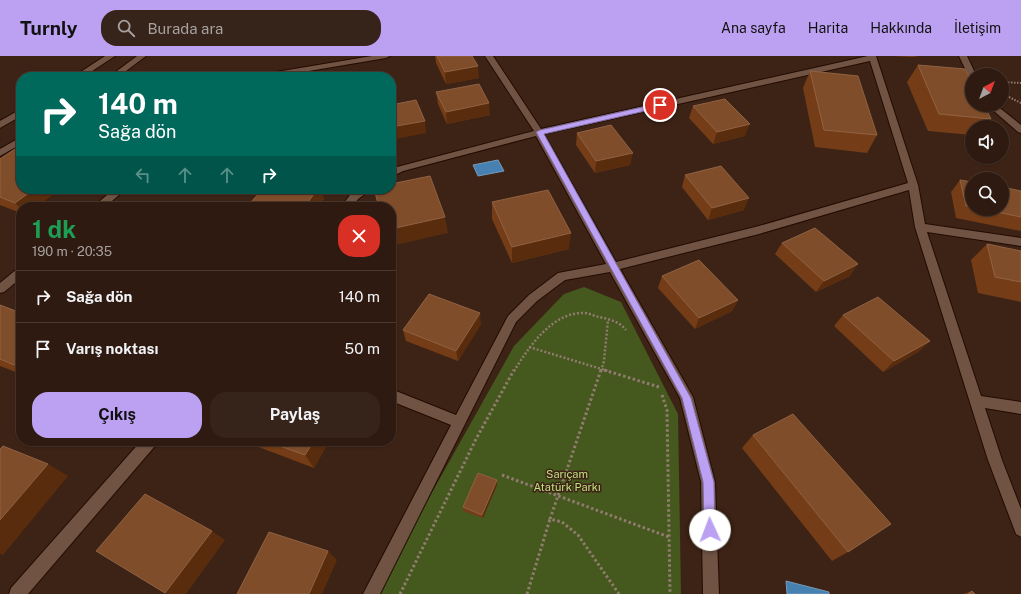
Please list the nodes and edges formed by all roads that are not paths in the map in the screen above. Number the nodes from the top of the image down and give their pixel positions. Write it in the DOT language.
graph roads {
  1 [pos="111,56"];
  2 [pos="142,56"];
  3 [pos="386,56"];
  4 [pos="489,56"];
  5 [pos="963,56"];
  6 [pos="872,57"];
  7 [pos="969,68"];
  8 [pos="85,72"];
  9 [pos="120,72"];
  10 [pos="288,72"];
  11 [pos="999,112"];
  12 [pos="16,115"];
  13 [pos="0,125"];
  14 [pos="1021,130"];
  15 [pos="540,132"];
  16 [pos="16,143"];
  17 [pos="0,153"];
  18 [pos="396,171"];
  19 [pos="914,185"];
  20 [pos="114,194"];
  21 [pos="359,194"];
  22 [pos="104,202"];
  23 [pos="350,202"];
  24 [pos="920,227"];
  25 [pos="1021,242"];
  26 [pos="613,267"];
  27 [pos="16,276"];
  28 [pos="0,290"];
  29 [pos="396,397"];
  30 [pos="976,401"];
  31 [pos="1021,408"];
  32 [pos="459,422"];
  33 [pos="146,446"];
  34 [pos="1021,529"];
  35 [pos="18,594"];
  36 [pos="371,594"];
  37 [pos="711,594"];
  1 -- 8 [label="street"];
  2 -- 9 [label="street"];
  3 -- 10 [label="street"];
  4 -- 15 [label="street"];
  5 -- 7 [label="street"];
  6 -- 15 [label="street"];
  6 -- 19 [label="street"];
  11 -- 14 [label="street"];
  12 -- 13 [label="street"];
  15 -- 18 [label="street"];
  15 -- 26 [label="street"];
  16 -- 17 [label="street"];
  19 -- 24 [label="street"];
  19 -- 26 [label="street"];
  20 -- 22 [label="street"];
  21 -- 23 [label="street"];
  24 -- 25 [label="street"];
  24 -- 30 [label="street"];
  26 -- 32 [label="street"];
  26 -- 37 [label="street"];
  27 -- 28 [label="street"];
  29 -- 32 [label="street"];
  30 -- 31 [label="street"];
  30 -- 34 [label="street"];
  32 -- 36 [label="street"];
  33 -- 35 [label="street"];
}
